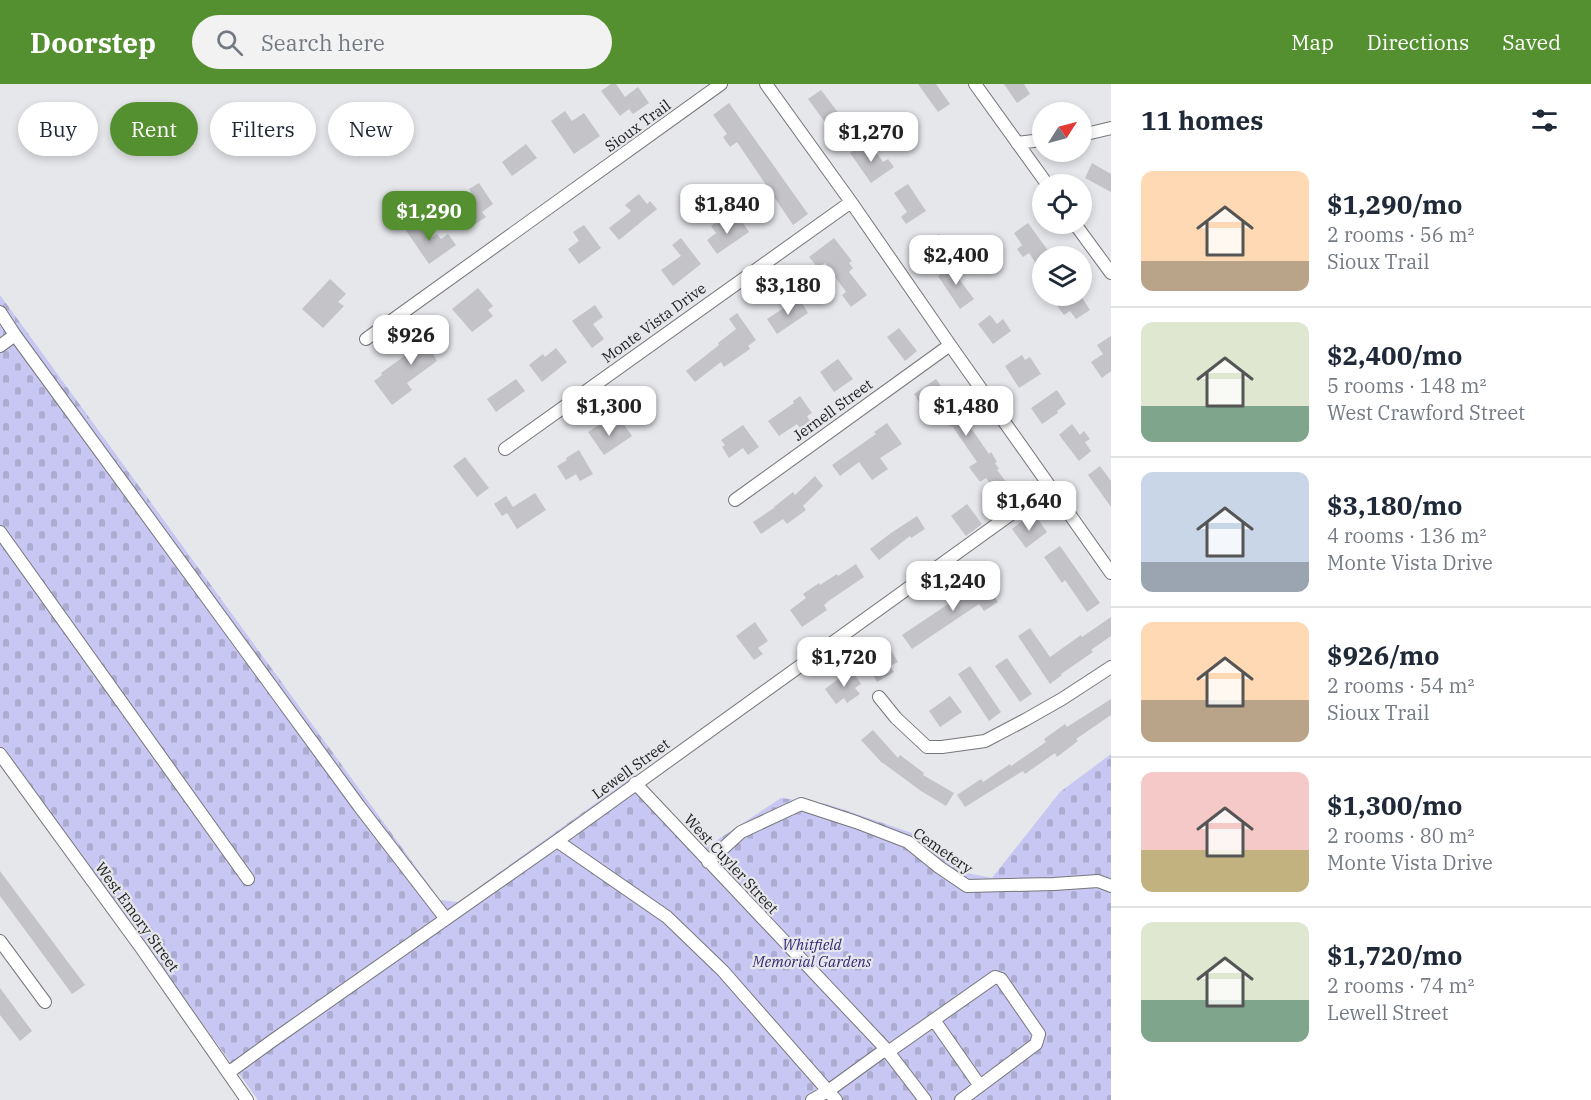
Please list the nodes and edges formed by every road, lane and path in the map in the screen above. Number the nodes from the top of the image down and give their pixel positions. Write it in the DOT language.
graph roads {
  1 [pos="722,84"];
  2 [pos="766,84"];
  3 [pos="975,84"];
  4 [pos="1111,128"];
  5 [pos="1092,133"];
  6 [pos="1032,142"];
  7 [pos="1017,143"];
  8 [pos="1040,174"];
  9 [pos="850,202"];
  10 [pos="1082,234"];
  11 [pos="1111,273"];
  12 [pos="0,312"];
  13 [pos="15,335"];
  14 [pos="366,339"];
  15 [pos="950,345"];
  16 [pos="0,346"];
  17 [pos="505,449"];
  18 [pos="1050,486"];
  19 [pos="735,500"];
  20 [pos="0,532"];
  21 [pos="1111,573"];
  22 [pos="1111,667"];
  23 [pos="879,698"];
  24 [pos="0,754"];
  25 [pos="635,783"];
  26 [pos="557,841"];
  27 [pos="708,862"];
  28 [pos="248,879"];
  29 [pos="1111,886"];
  30 [pos="446,919"];
  31 [pos="0,941"];
  32 [pos="45,1002"];
  33 [pos="934,1020"];
  34 [pos="887,1050"];
  35 [pos="228,1073"];
  36 [pos="980,1086"];
  37 [pos="832,1095"];
  38 [pos="247,1100"];
  39 [pos="812,1100"];
  40 [pos="925,1100"];
  41 [pos="961,1100"];
  1 -- 14 [label="street, Sioux Trail"];
  2 -- 9 [label="street"];
  3 -- 7 [label="street"];
  4 -- 5 [label="street"];
  6 -- 7 [label="street"];
  7 -- 8 [label="street"];
  9 -- 15 [label="street"];
  9 -- 17 [label="street, Monte Vista Drive"];
  10 -- 11 [label="street"];
  12 -- 13 [label="street"];
  13 -- 16 [label="street"];
  13 -- 30 [label="street"];
  15 -- 18 [label="street"];
  15 -- 19 [label="street, Jernell Street"];
  18 -- 21 [label="street"];
  18 -- 25 [label="street, Lewell Street"];
  20 -- 28 [label="street"];
  22 -- 23 [label="street"];
  24 -- 35 [label="street, West Emory Street"];
  25 -- 26 [label="street, Lewell Street"];
  25 -- 27 [label="street, West Cuyler Street"];
  26 -- 30 [label="street, Lewell Street"];
  26 -- 37 [label="street"];
  27 -- 29 [label="street, Cemetery"];
  27 -- 34 [label="street, West Cuyler Street"];
  30 -- 35 [label="street, Lewell Street"];
  31 -- 32 [label="street"];
  33 -- 34 [label="street"];
  33 -- 36 [label="street"];
  33 -- 36 [label="street"];
  34 -- 37 [label="street"];
  34 -- 40 [label="street, West Cuyler Street"];
  35 -- 38 [label="street, West Emory Street"];
  36 -- 41 [label="street"];
  37 -- 39 [label="street"];
}
